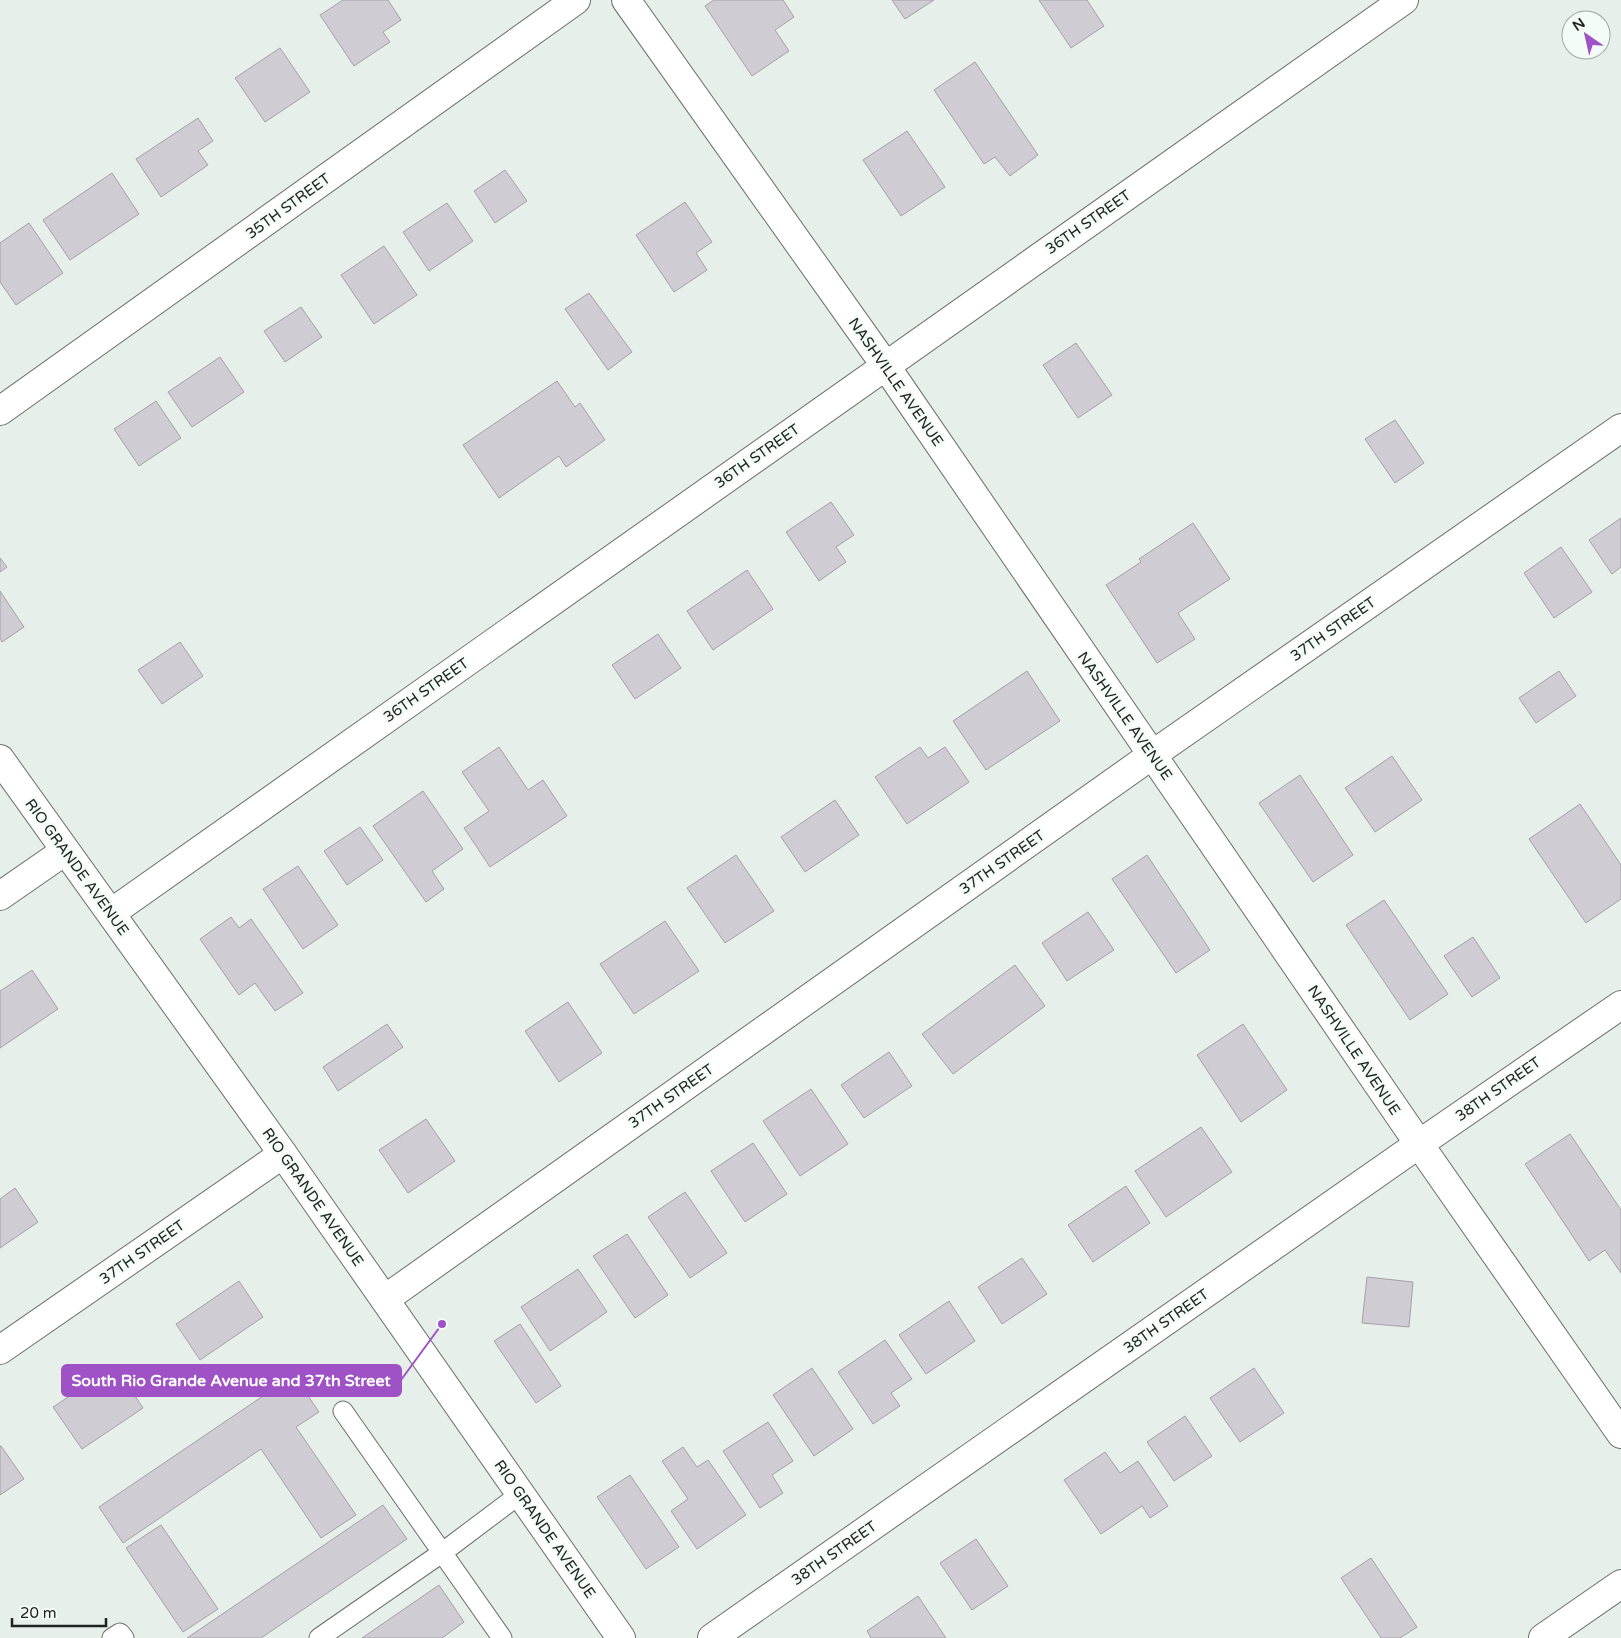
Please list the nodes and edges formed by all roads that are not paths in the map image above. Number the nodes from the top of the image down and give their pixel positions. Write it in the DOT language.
graph roads {
  1 [pos="576,0"];
  2 [pos="626,0"];
  3 [pos="1404,0"];
  4 [pos="885,365"];
  5 [pos="0,412"];
  6 [pos="1621,428"];
  7 [pos="1152,755"];
  8 [pos="0,759"];
  9 [pos="65,851"];
  10 [pos="0,896"];
  11 [pos="111,914"];
  12 [pos="1621,1005"];
  13 [pos="1418,1144"];
  14 [pos="283,1154"];
  15 [pos="385,1299"];
  16 [pos="0,1350"];
  17 [pos="343,1411"];
  18 [pos="1621,1434"];
  19 [pos="520,1494"];
  20 [pos="443,1552"];
  21 [pos="1621,1584"];
  22 [pos="112,1638"];
  23 [pos="124,1638"];
  24 [pos="319,1638"];
  25 [pos="502,1638"];
  26 [pos="621,1638"];
  27 [pos="712,1638"];
  28 [pos="1543,1638"];
  1 -- 5 [label="street, 35TH STREET"];
  2 -- 4 [label="street, NASHVILLE AVENUE"];
  3 -- 4 [label="street, 36TH STREET"];
  4 -- 7 [label="street, NASHVILLE AVENUE"];
  4 -- 11 [label="street, 36TH STREET"];
  6 -- 7 [label="street, 37TH STREET"];
  7 -- 13 [label="street, NASHVILLE AVENUE"];
  7 -- 15 [label="street, 37TH STREET"];
  8 -- 9 [label="street, RIO GRANDE AVENUE"];
  9 -- 10 [label="street"];
  9 -- 11 [label="street, RIO GRANDE AVENUE"];
  11 -- 14 [label="street, RIO GRANDE AVENUE"];
  12 -- 13 [label="street, 38TH STREET"];
  13 -- 18 [label="street, NASHVILLE AVENUE"];
  13 -- 27 [label="street, 38TH STREET"];
  14 -- 15 [label="street, RIO GRANDE AVENUE"];
  14 -- 16 [label="street, 37TH STREET"];
  15 -- 19 [label="street, RIO GRANDE AVENUE"];
  17 -- 20 [label="lane"];
  19 -- 20 [label="lane"];
  19 -- 26 [label="street, RIO GRANDE AVENUE"];
  20 -- 24 [label="lane"];
  20 -- 25 [label="lane"];
  21 -- 28 [label="street"];
  22 -- 23 [label="lane"];
}
